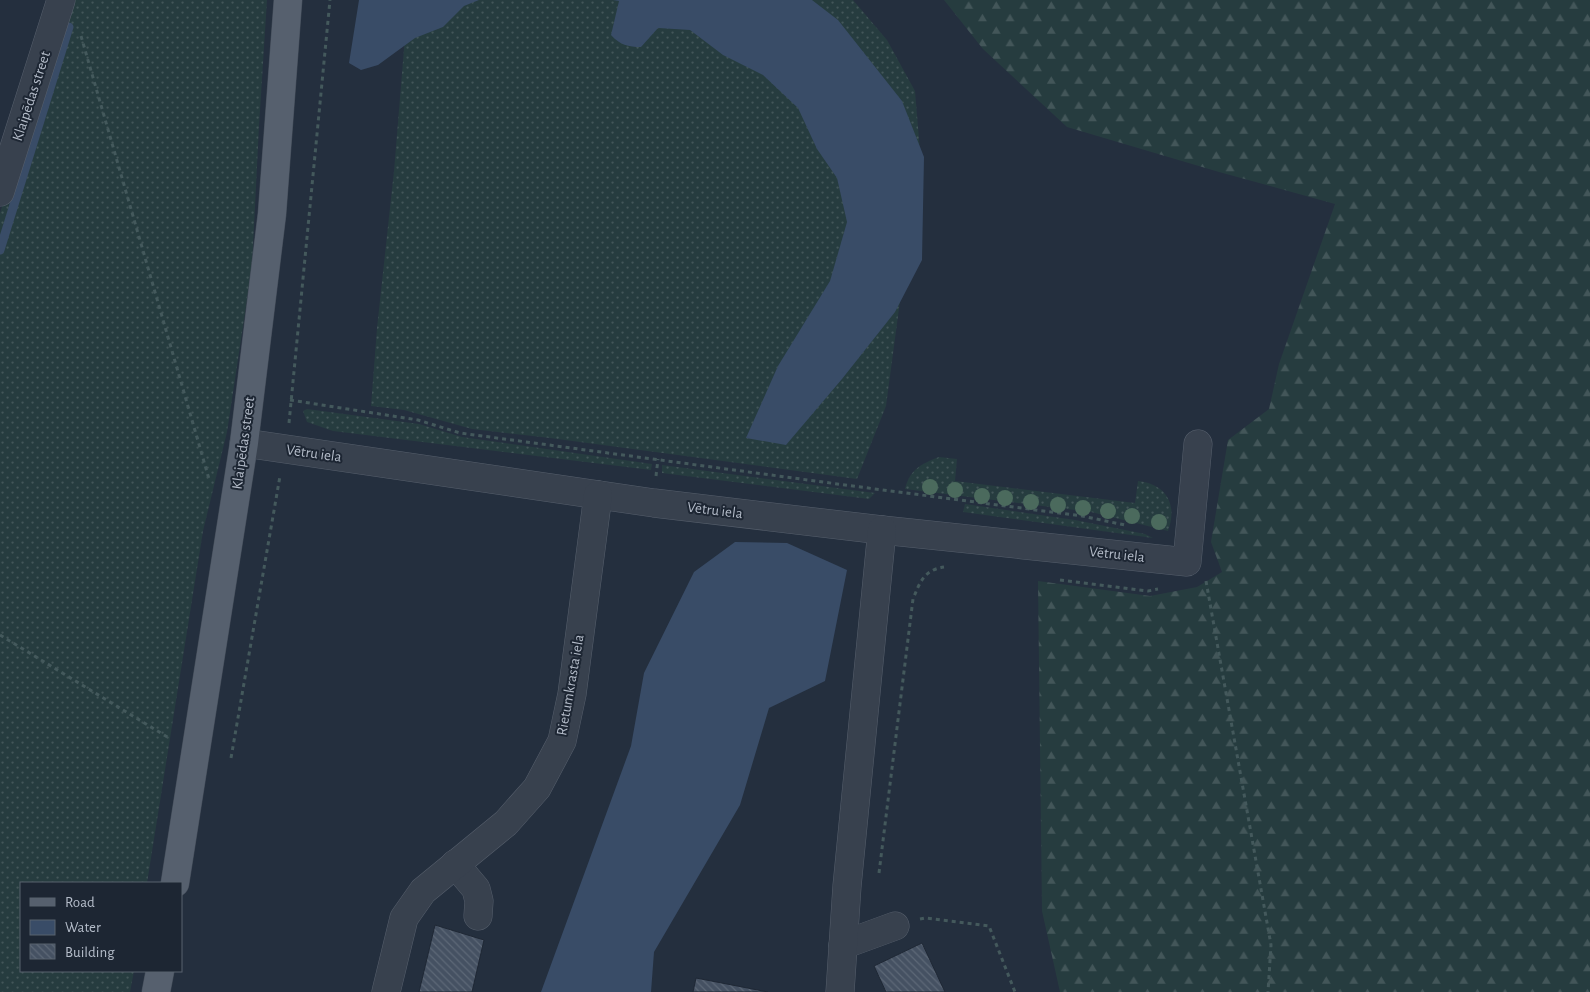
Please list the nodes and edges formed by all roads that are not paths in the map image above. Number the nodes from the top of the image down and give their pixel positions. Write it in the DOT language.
graph roads {
  1 [pos="61,0"];
  2 [pos="288,0"];
  3 [pos="0,192"];
  4 [pos="244,443"];
  5 [pos="1198,444"];
  6 [pos="598,496"];
  7 [pos="882,530"];
  8 [pos="455,864"];
  9 [pos="175,882"];
  10 [pos="478,916"];
  11 [pos="895,926"];
  12 [pos="842,954"];
  13 [pos="160,972"];
  14 [pos="156,992"];
  15 [pos="386,992"];
  16 [pos="840,992"];
  17 [pos="857,992"];
  1 -- 3 [label="street, Klaipēdas street"];
  2 -- 4 [label="main road, Klaipēdas street"];
  4 -- 6 [label="street, Vētru iela"];
  4 -- 9 [label="main road, Klaipēdas street"];
  5 -- 7 [label="street, Vētru iela"];
  6 -- 7 [label="street, Vētru iela"];
  6 -- 8 [label="street, Rietumkrasta iela"];
  7 -- 12 [label="street"];
  8 -- 10 [label="street"];
  8 -- 15 [label="street, Rietumkrasta iela"];
  11 -- 12 [label="street"];
  12 -- 16 [label="street"];
  12 -- 17 [label="street"];
  13 -- 14 [label="main road"];
}
